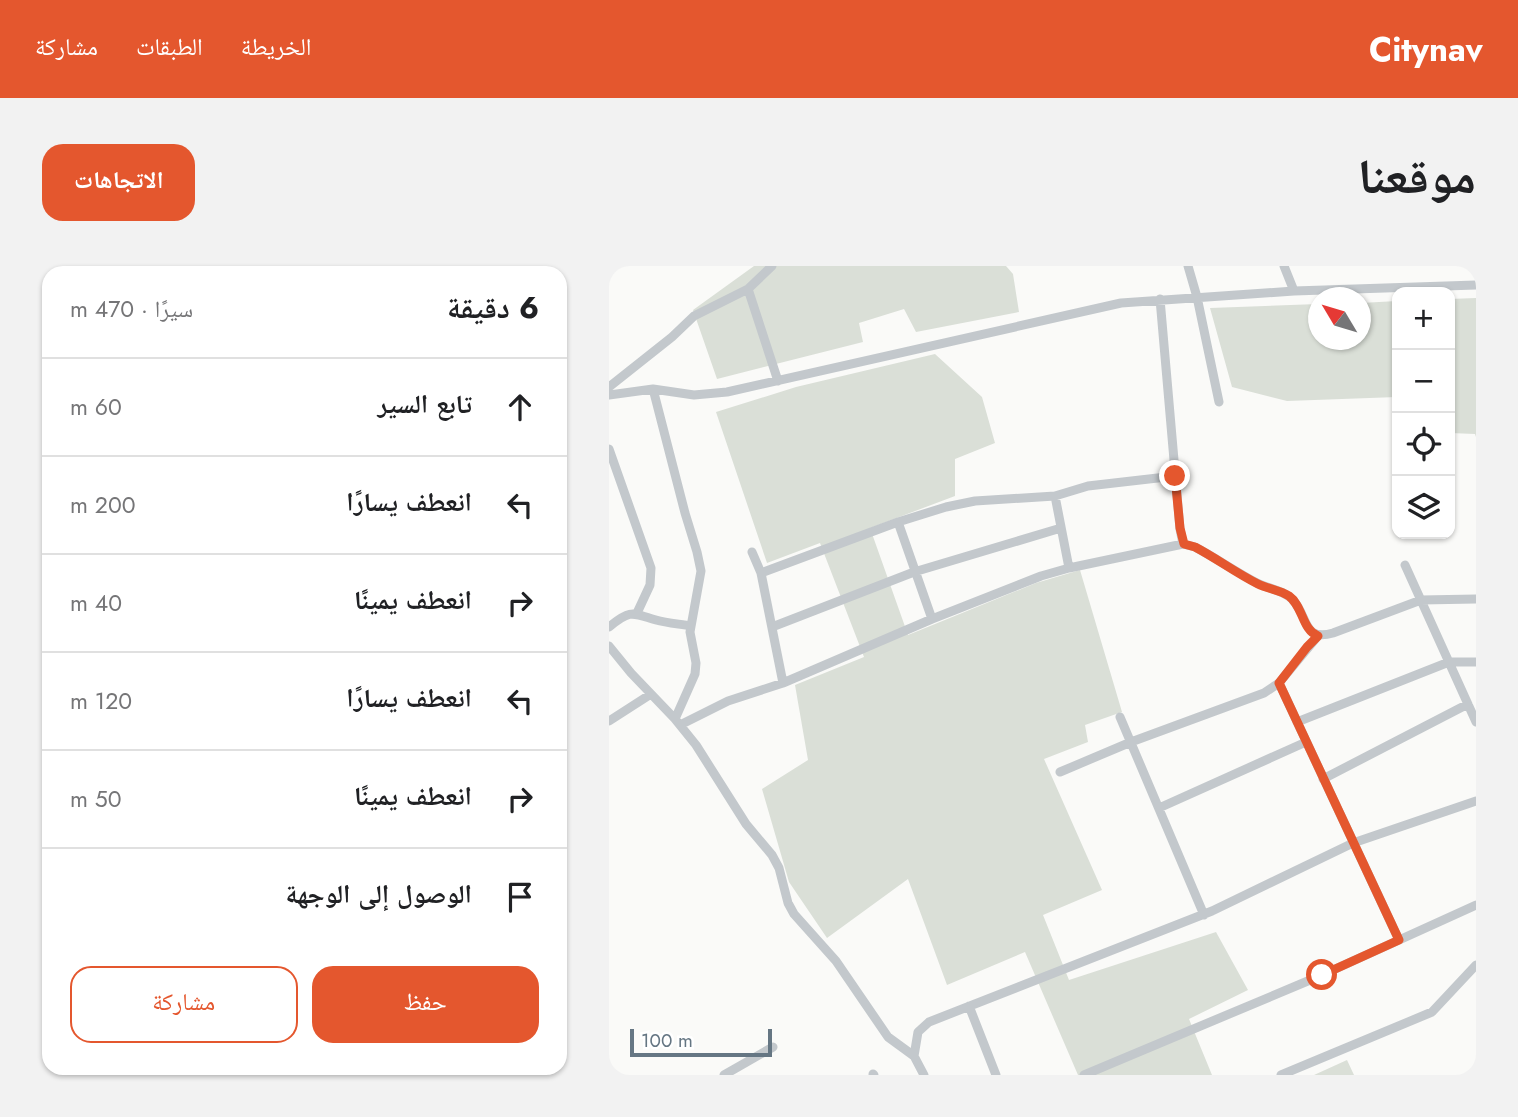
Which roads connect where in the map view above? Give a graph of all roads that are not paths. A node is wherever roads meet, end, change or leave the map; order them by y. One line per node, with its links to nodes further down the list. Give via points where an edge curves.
1 (772, 266): 5 (street)
2 (1188, 266): 7 (street)
3 (1284, 266): 6 (street)
4 (1476, 285): 6 (street)
5 (748, 289): 9 (street); 10 (street, via 694,316)
6 (1294, 291): 7 (street)
7 (1197, 297): 8 (street); 13 (street)
8 (1160, 299): 9 (street, via 1083,310); 15 (street)
9 (778, 381): 11 (street, via 712,394)
10 (609, 387)
11 (653, 389): 12 (street); 29 (street, via 700,562)
12 (609, 395)
13 (1219, 402)
14 (609, 449): 27 (street, via 651,568 650,585)
15 (1175, 476): 16 (street, via 1088,486); 19 (street)
16 (1055, 496): 17 (street, via 975,501); 18 (street)
17 (898, 522): 23 (street); 24 (street)
18 (1061, 528): 22 (street); 23 (street)
19 (1184, 544): 22 (street); 32 (street, via 1289,596)
20 (753, 552): 24 (street)
21 (1405, 565): 26 (street)
22 (1069, 568): 28 (street)
23 (914, 572): 28 (street); 31 (street)
24 (761, 573): 31 (street)
25 (1476, 599): 26 (street)
26 (1421, 600): 32 (street); 34 (street)
27 (637, 612): 29 (street); 30 (street)
28 (932, 619): 36 (street)
29 (691, 626): 43 (street, via 695,674)
30 (609, 627)
31 (772, 627): 36 (street)
32 (1318, 636): 37 (street)
33 (609, 646): 38 (street)
34 (1449, 662): 35 (street); 39 (street); 44 (street)
35 (1476, 662)
36 (783, 683): 43 (street)
37 (1279, 683): 44 (street); 45 (street, via 1264,693)
38 (651, 694): 42 (street); 43 (street)
39 (1468, 704): 41 (street); 48 (street)
40 (1121, 717): 45 (street)
41 (1475, 717)
42 (609, 721)
43 (678, 722): 58 (street, via 772,855 794,914 836,961 888,1037)
44 (1297, 722): 46 (street)
45 (1131, 742): 47 (street); 50 (street)
46 (1306, 742): 48 (street); 50 (street)
47 (1060, 772)
48 (1323, 779): 51 (street)
49 (1476, 801): 51 (street)
50 (1159, 808): 53 (street)
51 (1353, 843): 53 (street); 54 (street)
52 (1476, 905): 54 (street)
53 (1204, 915): 56 (street)
54 (1399, 940): 62 (street)
55 (1476, 965): 63 (street, via 1432,1012)
56 (969, 1006): 58 (street, via 922,1026); 61 (street)
57 (773, 1047): 59 (street)
58 (914, 1056): 60 (street)
59 (724, 1075)
60 (924, 1075)
61 (996, 1075)
62 (1084, 1075)
63 (1281, 1075)

